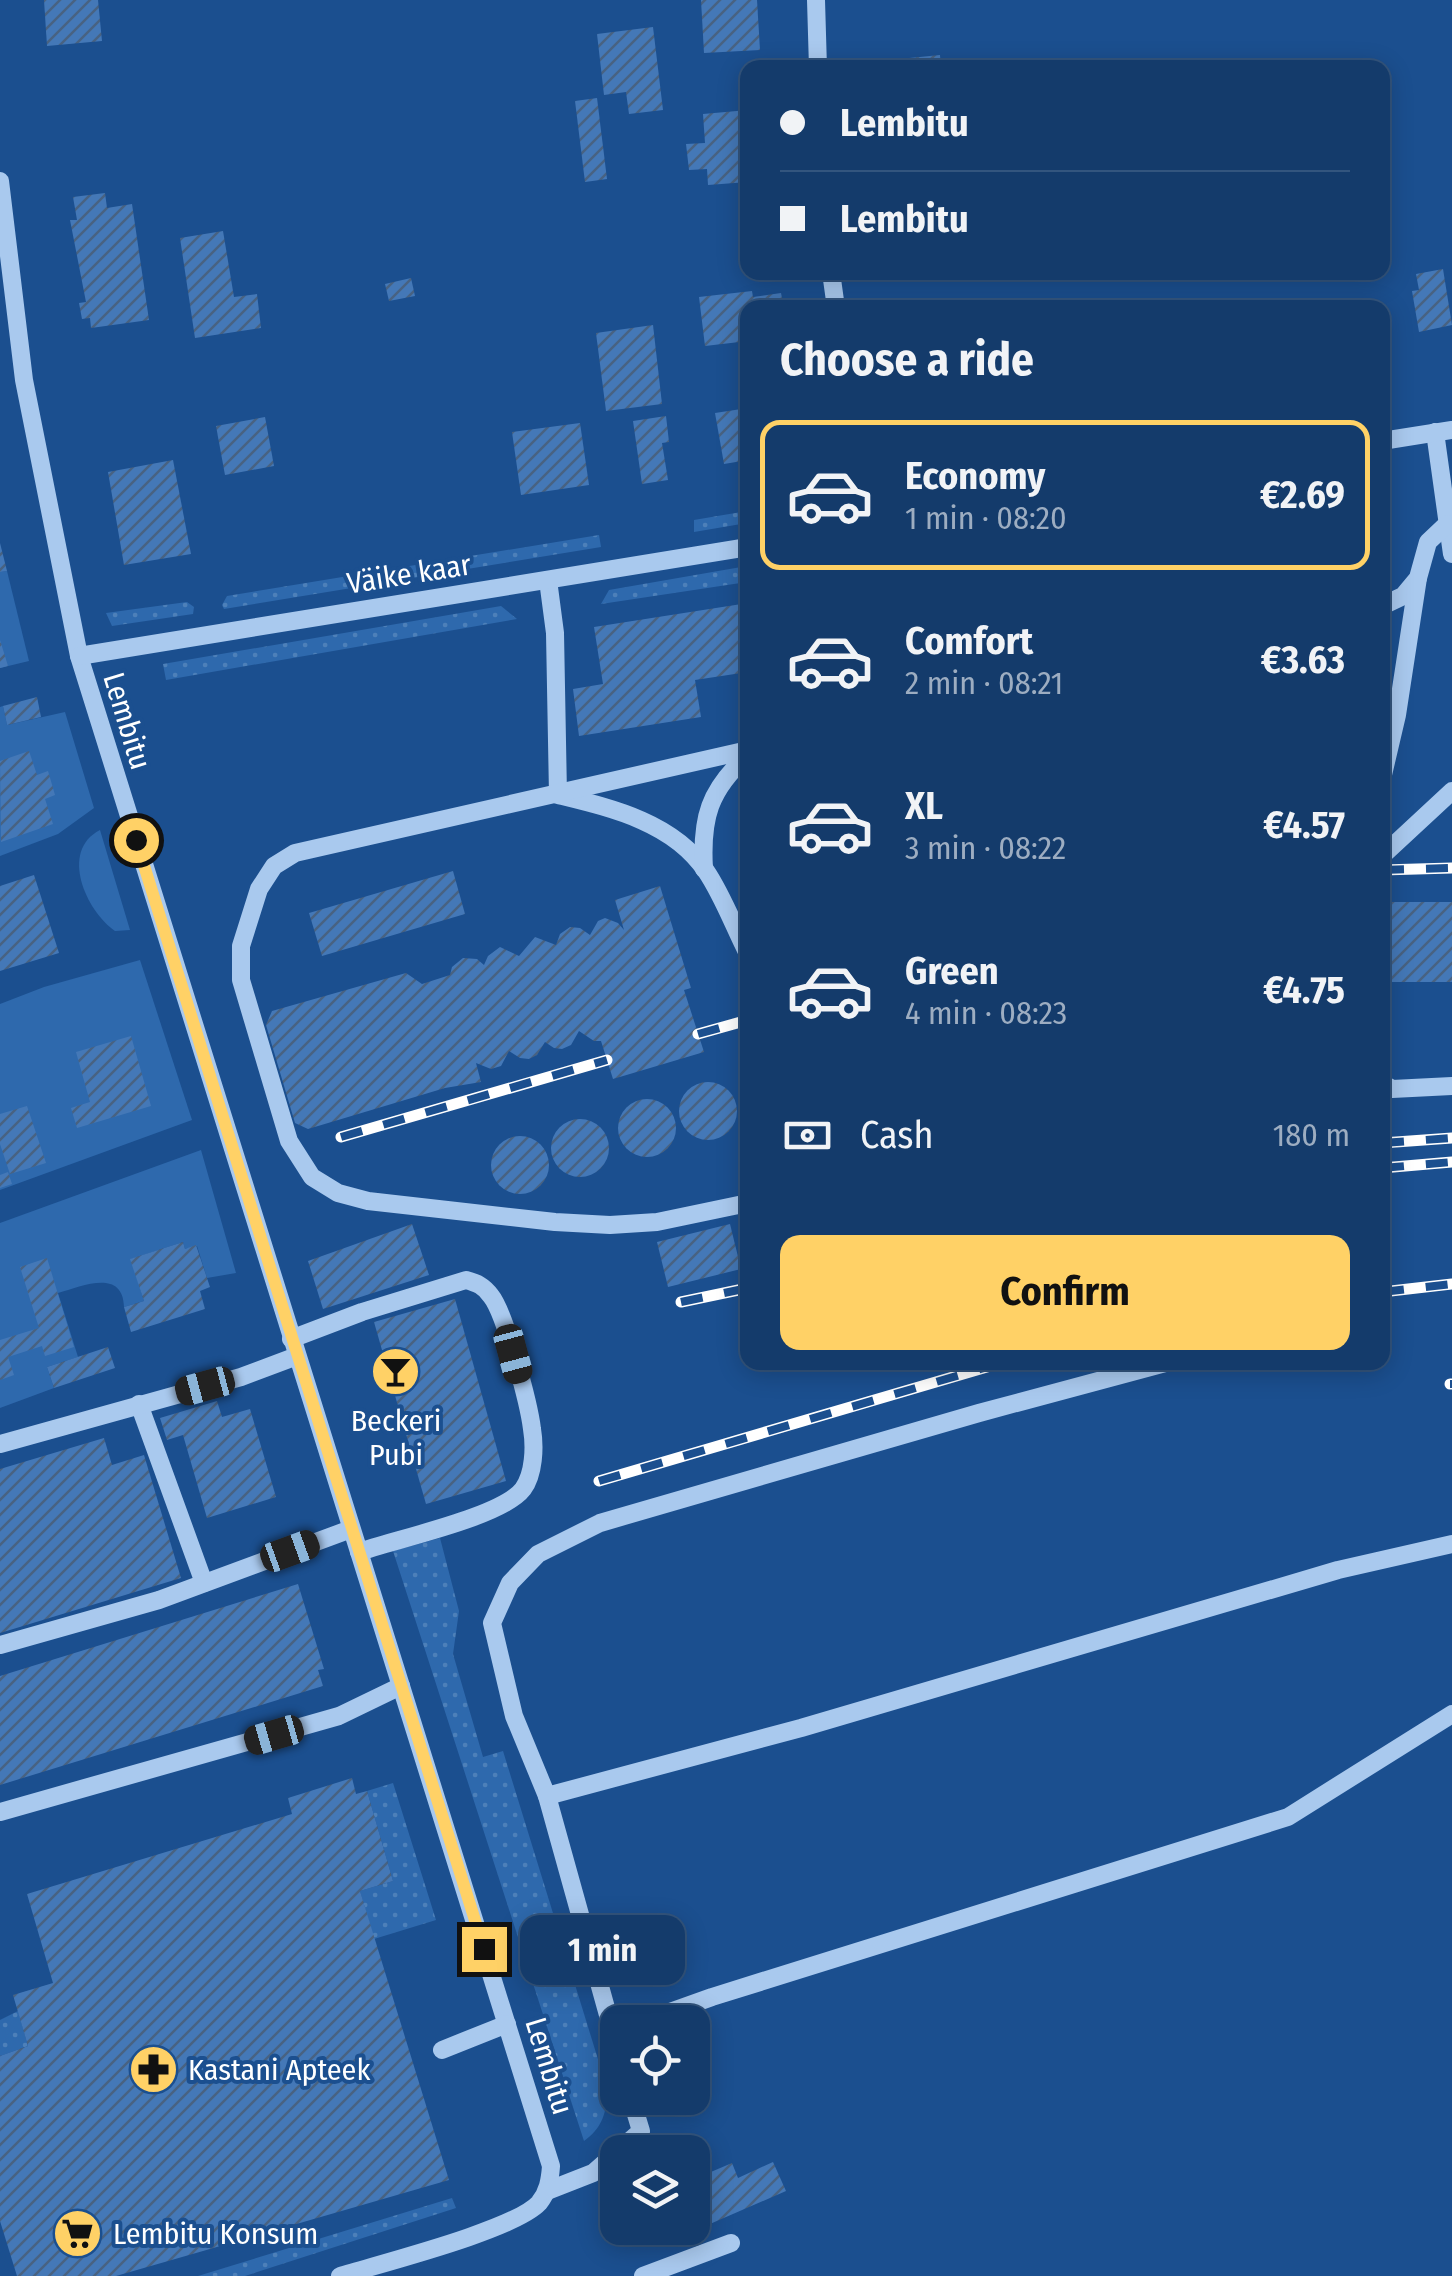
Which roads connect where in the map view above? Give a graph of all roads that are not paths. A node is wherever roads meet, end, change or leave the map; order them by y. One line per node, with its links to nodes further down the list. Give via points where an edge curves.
1 (816, 0): 2 (street)
2 (818, 60)
3 (0, 181): 4 (street, Lembitu)
4 (9, 315): 13 (street, Lembitu)
5 (1444, 431): 6 (street); 7 (street)
6 (1390, 440)
7 (1447, 524): 9 (street); 10 (street, via 1428,542)
8 (740, 548): 11 (street, Väike kaar)
9 (1452, 554)
10 (1418, 578): 12 (street); 14 (street)
11 (548, 580): 13 (street, Väike kaar); 18 (street)
12 (1390, 602)
13 (79, 656): 25 (street, Lembitu)
14 (1390, 744)
15 (740, 754): 18 (street)
16 (740, 761): 20 (street, via 708,810)
17 (1452, 791): 19 (street)
18 (558, 795): 20 (street, via 654,827); 24 (street, via 344,840 274,866 249,916 242,980 288,1141 324,1186 420,1209 610,1225)
19 (1390, 849)
20 (704, 869): 21 (street)
21 (740, 939)
22 (1452, 1086): 23 (street)
23 (1390, 1087)
24 (740, 1205)
25 (294, 1348): 27 (street, via 241,1376); 29 (street, Lembitu); 31 (street, via 362,1312 466,1280 494,1299 513,1354 533,1431 531,1474 522,1491 498,1508)
26 (1139, 1370): 36 (street, via 600,1523 538,1554 510,1583 492,1623 514,1716)
27 (139, 1404): 28 (street); 32 (street)
28 (0, 1444)
29 (351, 1529): 31 (street, Lembitu); 32 (street)
30 (1452, 1544): 36 (street, via 1338,1570)
31 (358, 1552): 34 (street, Lembitu)
32 (204, 1582): 33 (street)
33 (0, 1645)
34 (401, 1686): 37 (street, via 340,1716); 40 (street, Lembitu)
35 (1452, 1714): 39 (street, via 1288,1817)
36 (547, 1796): 38 (street)
37 (0, 1812)
38 (607, 2005)
39 (690, 2005)
40 (507, 2024): 41 (street); 43 (street, Lembitu, via 550,2166)
41 (442, 2050)
42 (636, 2115): 43 (street, via 641,2131 593,2172)
43 (547, 2191): 45 (street, via 531,2210 503,2225)
44 (731, 2243): 47 (street)
45 (360, 2273): 46 (street)
46 (340, 2276)
47 (643, 2276)

